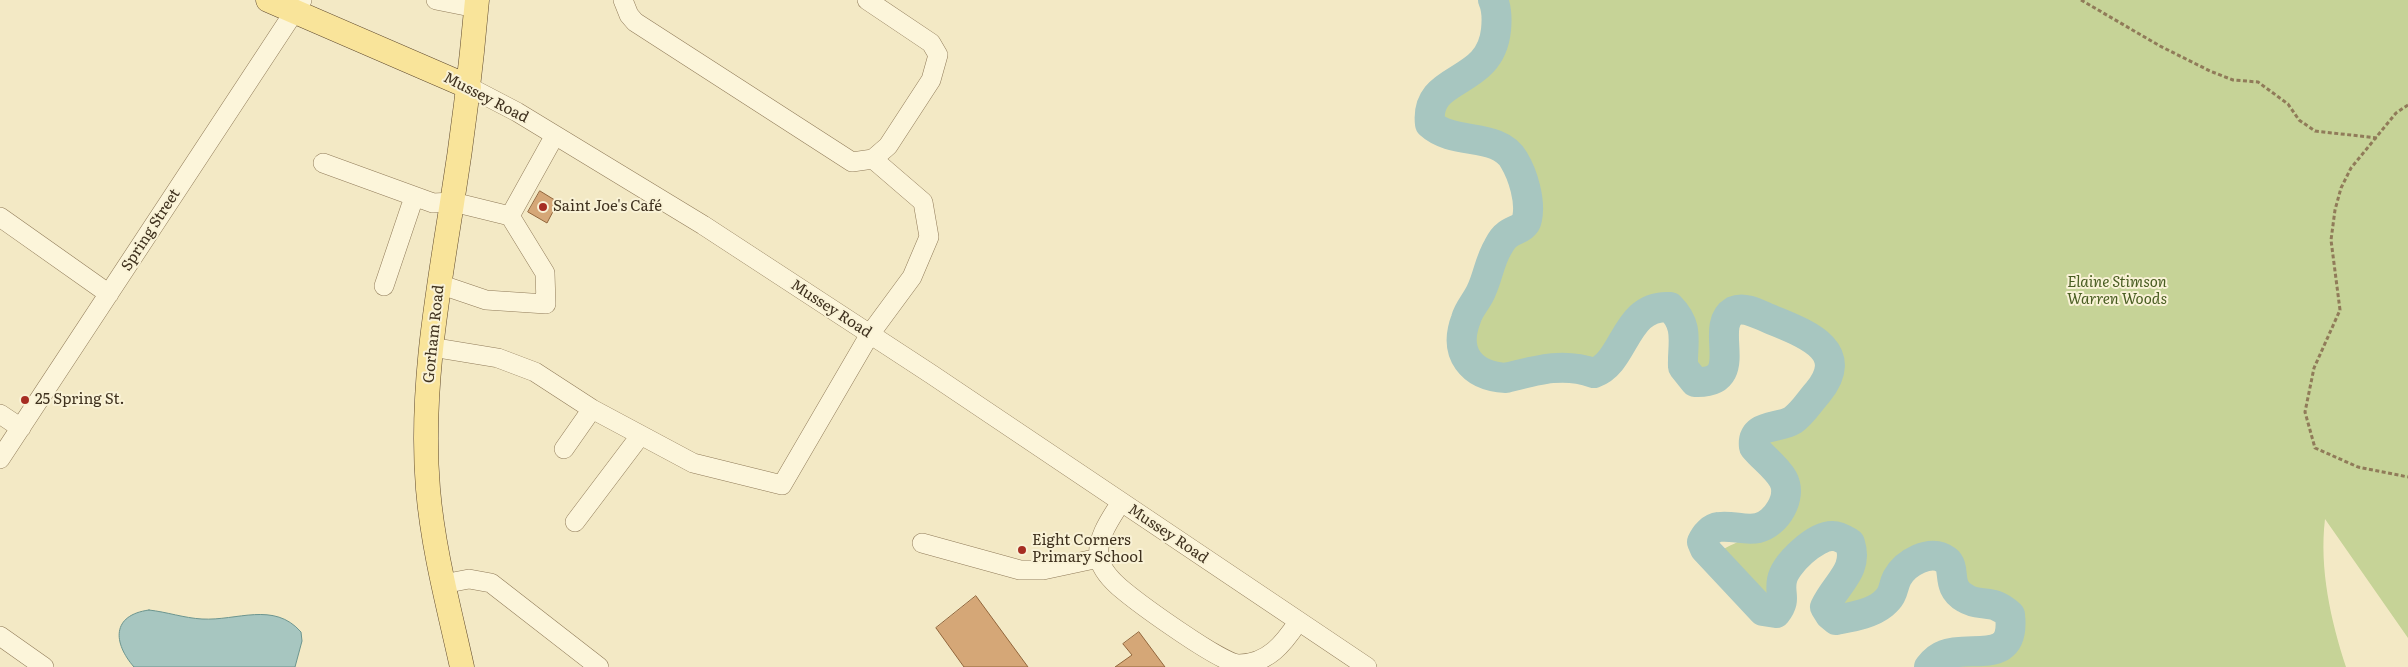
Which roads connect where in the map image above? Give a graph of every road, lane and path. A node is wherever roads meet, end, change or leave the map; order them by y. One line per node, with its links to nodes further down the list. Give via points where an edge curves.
1 (268, 0): 7 (main road, Mussey Road)
2 (436, 0): 6 (street)
3 (623, 0): 12 (street, via 635,22 852,162)
4 (867, 0): 12 (street, via 931,43 938,55 931,80 888,146)
5 (2081, 0): 11 (path, via 2210,71 2233,80 2258,82 2288,104 2299,120 2315,131)
6 (477, 4): 8 (main road, Gorham Road)
7 (298, 6): 8 (main road, Mussey Road); 20 (street, Spring Street)
8 (469, 87): 10 (street, Mussey Road); 15 (main road, Gorham Road)
9 (2408, 105): 11 (path, via 2396,114)
10 (555, 135): 16 (street); 21 (street, Mussey Road, via 703,225)
11 (2377, 138): 29 (path, via 2351,168 2340,188 2331,240 2340,310 2314,368 2305,412 2315,448 2358,467)
12 (874, 159): 21 (street, via 923,202 928,237 912,278)
13 (323, 162): 14 (street)
14 (414, 197): 15 (street, via 433,203); 19 (street)
15 (453, 202): 16 (street); 18 (main road, Gorham Road)
16 (510, 216): 18 (street, via 545,273 546,304 486,300)
17 (0, 217): 20 (street)
18 (439, 284): 22 (main road, Gorham Road)
19 (384, 286)
20 (109, 294): 25 (street, Spring Street)
21 (870, 334): 26 (street, via 782,485 693,464); 30 (street, Mussey Road)
22 (431, 347): 23 (street, via 498,358 535,372); 34 (main road, Gorham Road, via 426,426 428,489)
23 (592, 409): 26 (street); 27 (street)
24 (0, 414): 25 (street)
25 (21, 428): 28 (street, Spring Street)
26 (640, 436): 31 (street)
27 (564, 449)
28 (0, 459)
29 (2408, 477)
30 (1121, 502): 33 (street, via 1100,542); 35 (street, Mussey Road)
31 (575, 522)
32 (922, 543): 33 (street, via 1020,570 1043,570)
33 (1099, 558): 35 (street, via 1124,591 1234,664 1255,662 1268,656 1285,641)
34 (443, 584): 38 (main road, Gorham Road); 39 (street, via 469,578 491,583)
35 (1298, 622): 40 (street, Mussey Road)
36 (0, 636): 37 (street)
37 (44, 667)
38 (462, 667)
39 (599, 667)
40 (1367, 667)

